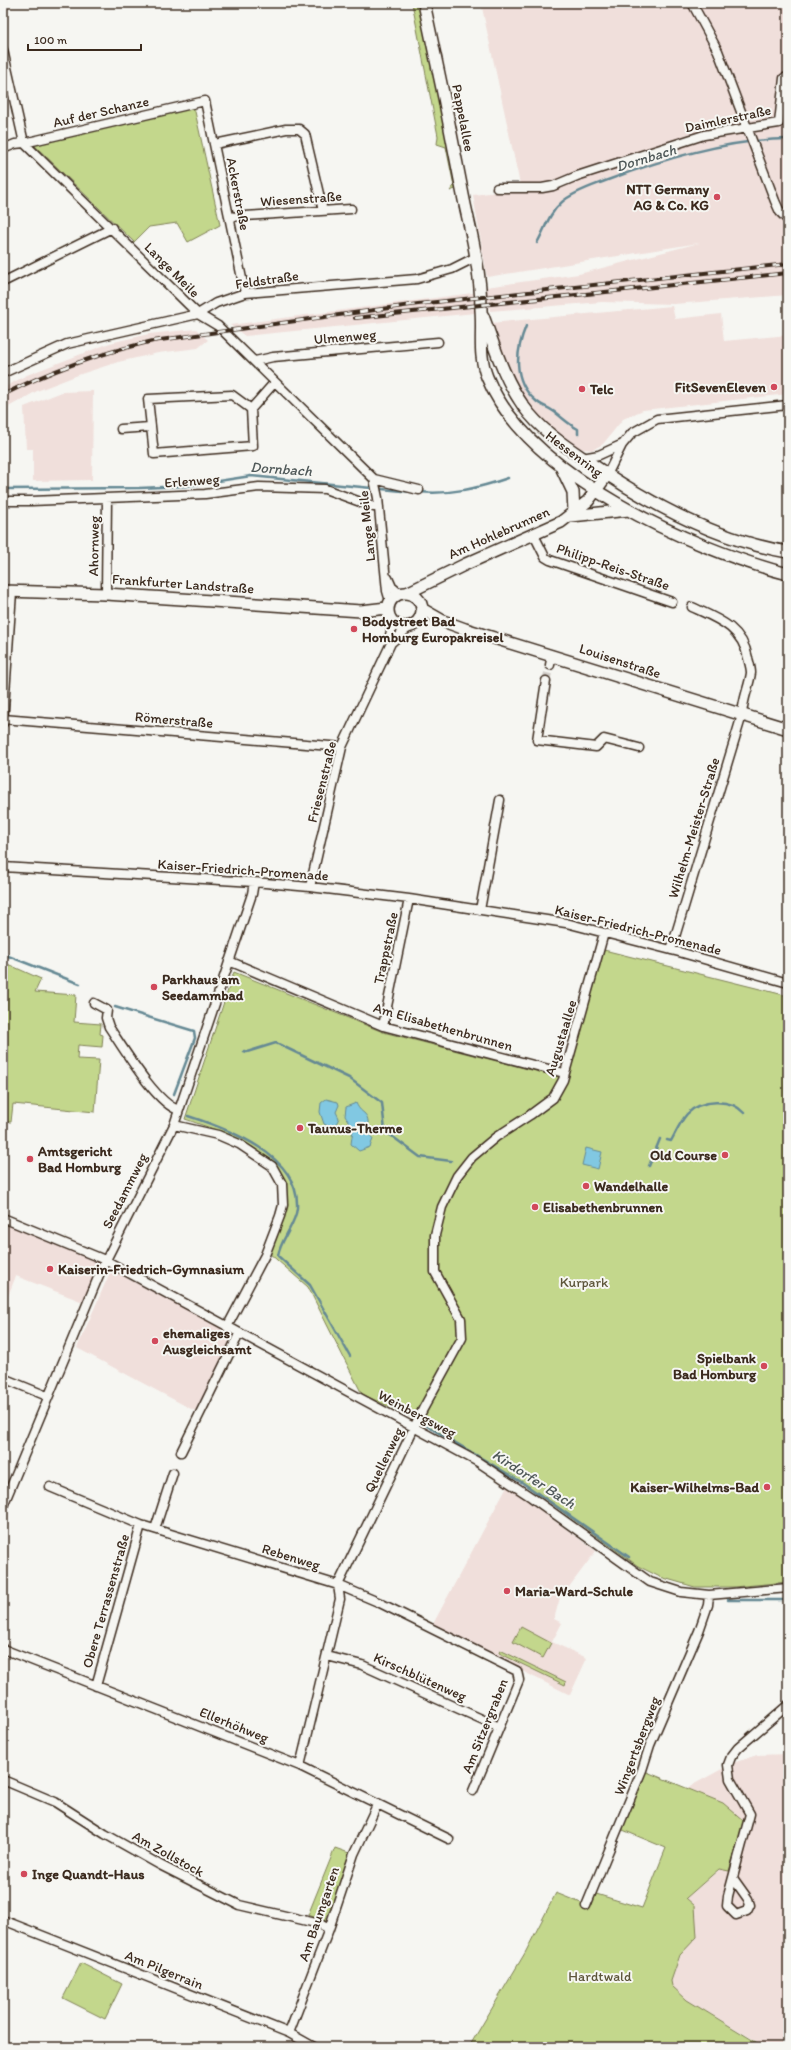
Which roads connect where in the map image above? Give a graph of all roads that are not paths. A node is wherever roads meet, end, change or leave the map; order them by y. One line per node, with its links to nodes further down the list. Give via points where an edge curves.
1 (424, 3): 16 (street, Pappelallee)
2 (692, 3): 6 (street, via 718,51)
3 (3, 50): 7 (street)
4 (788, 77): 6 (street, Daimlerstraße, via 784,78 779,123)
5 (205, 100): 7 (street, Auf der Schanze); 8 (street, Ackerstraße)
6 (748, 128): 10 (street, Daimlerstraße, via 704,135 576,176 553,186); 14 (street, via 780,212)
7 (24, 143): 9 (street, Auf der Schanze); 15 (street, Lange Meile)
8 (215, 144): 12 (street, via 286,129 299,129 305,134); 13 (street, Ackerstraße)
9 (3, 149)
10 (497, 188)
11 (351, 209): 12 (street, Wiesenstraße)
12 (323, 211): 13 (street, Wiesenstraße)
13 (229, 217): 20 (street, Ackerstraße)
14 (788, 220)
15 (112, 228): 18 (street); 22 (street, Lange Meile)
16 (472, 238): 17 (street, Pappelallee); 19 (street, Pappelallee)
17 (472, 259): 19 (street, Pappelallee); 20 (street, Feldstraße, via 452,269 426,277)
18 (3, 282)
19 (478, 282): 21 (street, Pappelallee)
20 (245, 293): 22 (street, Feldstraße, via 216,303)
21 (482, 312): 32 (street, Hessenring, via 501,366 524,407 543,428); 33 (street, Hessenring, via 481,355 488,379 501,403 526,435)
22 (198, 314): 24 (street, Lange Meile, via 218,326); 25 (street, Feldstraße, via 67,344)
23 (438, 342): 24 (street, Ulmenweg, via 273,356)
24 (254, 361): 26 (street, Lange Meile)
25 (3, 373)
26 (274, 383): 28 (street); 35 (street, Lange Meile)
27 (788, 405): 31 (street, via 658,419 632,433)
28 (251, 409): 29 (street, via 232,395 148,400); 29 (street, via 253,446 154,454)
29 (150, 427): 30 (street)
30 (121, 428)
31 (622, 445): 32 (street, Hessenring, via 599,455); 34 (street)
32 (582, 458): 34 (street, Hessenring)
33 (560, 465): 37 (street, Hessenring); 42 (street, via 573,492)
34 (607, 475): 37 (street, Am Hohlebrunnen); 44 (street, Hessenring, via 672,512)
35 (375, 480): 36 (street, Lange Meile); 40 (street, Lange Meile)
36 (418, 490)
37 (596, 490): 41 (street, Hessenring); 42 (street, Am Hohlebrunnen, via 588,501)
38 (107, 498): 39 (street, Erlenweg); 40 (street, Erlenweg, via 205,494 260,487 325,489 374,507); 52 (street, Ahornweg)
39 (3, 501)
40 (379, 502): 47 (street, Lange Meile)
41 (630, 510): 42 (street); 46 (street, Hessenring, via 679,536)
42 (570, 515): 43 (street, Am Hohlebrunnen)
43 (534, 535): 49 (street, Am Hohlebrunnen); 54 (street, Philipp-Reis-Straße, via 545,557 550,560)
44 (737, 539): 45 (street, Hessenring); 46 (street, via 733,544)
45 (788, 552)
46 (732, 557): 48 (street, Hessenring)
47 (385, 572): 51 (street, Lange Meile, via 392,587); 55 (street, Lange Meile)
48 (788, 574)
49 (433, 580): 51 (street, Am Hohlebrunnen); 53 (street, Am Hohlebrunnen)
50 (8, 592): 52 (street, Frankfurter Landstraße); 65 (street)
51 (403, 593): 53 (street); 55 (street)
52 (106, 594): 58 (street, Frankfurter Landstraße)
53 (417, 598): 57 (street)
54 (672, 602)
55 (389, 604): 58 (street, Frankfurter Landstraße); 60 (street)
56 (692, 608): 64 (street, via 719,619 745,644 751,672 743,700)
57 (422, 609): 59 (street, Louisenstraße); 61 (street, via 422,615)
58 (362, 611): 60 (street, Frankfurter Landstraße)
59 (443, 621): 61 (street, Louisenstraße); 64 (street, Louisenstraße, via 551,660)
60 (391, 622): 61 (street, via 397,626); 62 (street, Friesenstraße)
61 (411, 626): 62 (street, Friesenstraße)
62 (391, 643): 68 (street, Friesenstraße)
63 (546, 681): 69 (street, via 537,740 596,748 604,739)
64 (742, 715): 67 (street, Louisenstraße); 77 (street, Wilhelm-Meister-Straße)
65 (3, 719): 66 (street); 68 (street, Römerstraße)
66 (3, 723)
67 (788, 729)
68 (342, 747): 73 (street, Friesenstraße)
69 (638, 748)
70 (500, 800): 75 (street)
71 (3, 867): 72 (street, Kaiser-Friedrich-Promenade)
72 (254, 882): 73 (street, Kaiser-Friedrich-Promenade); 78 (street, Seedammweg)
73 (310, 887): 74 (street, Kaiser-Friedrich-Promenade)
74 (409, 899): 75 (street, Kaiser-Friedrich-Promenade); 81 (street, Trappstraße)
75 (480, 910): 76 (street, Kaiser-Friedrich-Promenade, via 566,923)
76 (604, 934): 77 (street, Kaiser-Friedrich-Promenade); 82 (street, Augustaallee)
77 (671, 950): 79 (street, Kaiser-Friedrich-Promenade)
78 (229, 961): 81 (street, Am Elisabethenbrunnen); 83 (street, Seedammweg)
79 (788, 983)
80 (94, 1003): 83 (street, via 107,1010 109,1027 148,1082 172,1109)
81 (383, 1026): 82 (street, Am Elisabethenbrunnen)
82 (564, 1073): 85 (street, Augustaallee, via 553,1098 496,1137)
83 (179, 1110): 84 (street, Seedammweg)
84 (174, 1125): 87 (street, Seedammweg); 88 (street, via 218,1135 239,1144 272,1166 282,1184 283,1205 275,1229)
85 (472, 1157): 92 (street, Quellenweg, via 457,1176 442,1207 435,1235 434,1272 461,1320 462,1338)
86 (3, 1218): 87 (street, Weinbergsweg)
87 (105, 1260): 88 (street, Weinbergsweg); 91 (street, Seedammweg)
88 (227, 1326): 89 (street, Weinbergsweg)
89 (239, 1334): 92 (street, Weinbergsweg); 93 (street)
90 (3, 1378): 91 (street)
91 (47, 1396): 96 (street, Seedammweg)
92 (414, 1428): 99 (street, Quellenweg); 101 (street, Weinbergsweg, via 478,1462 520,1489 650,1582 681,1592)
93 (181, 1452)
94 (173, 1474): 98 (street)
95 (50, 1487): 97 (street, Rebenweg)
96 (3, 1506)
97 (141, 1525): 98 (street, Rebenweg); 105 (street, Obere Terrassenstraße)
98 (156, 1528): 99 (street, Rebenweg)
99 (338, 1585): 103 (street, Quellenweg, via 340,1599); 104 (street, Rebenweg)
100 (788, 1588): 101 (street, Weinbergsweg)
101 (709, 1596): 114 (street, Wingertsbergweg, via 699,1631)
102 (3, 1649): 105 (street, Ellerhöhweg)
103 (327, 1656): 107 (street, Kirschblütenweg, via 362,1665); 108 (street, Quellenweg)
104 (517, 1671): 107 (street, Am Sitzergraben, via 519,1680)
105 (96, 1686): 108 (street, Ellerhöhweg)
106 (788, 1705): 113 (street, via 738,1748 728,1764 730,1779 750,1814)
107 (499, 1727): 110 (street, Am Sitzergraben)
108 (300, 1766): 111 (street, Ellerhöhweg)
109 (3, 1780): 116 (street, Am Zollstock, via 55,1802 105,1834 239,1905 320,1924)
110 (473, 1791)
111 (377, 1804): 112 (street, Ellerhöhweg); 116 (street, Am Baumgarten, via 354,1854)
112 (449, 1840)
113 (733, 1878)
114 (586, 1906)
115 (3, 1920): 117 (street, Am Pilgerrain)
116 (329, 1929): 117 (street, Am Baumgarten)
117 (289, 2033): 118 (street, Am Pilgerrain)
118 (314, 2047)

